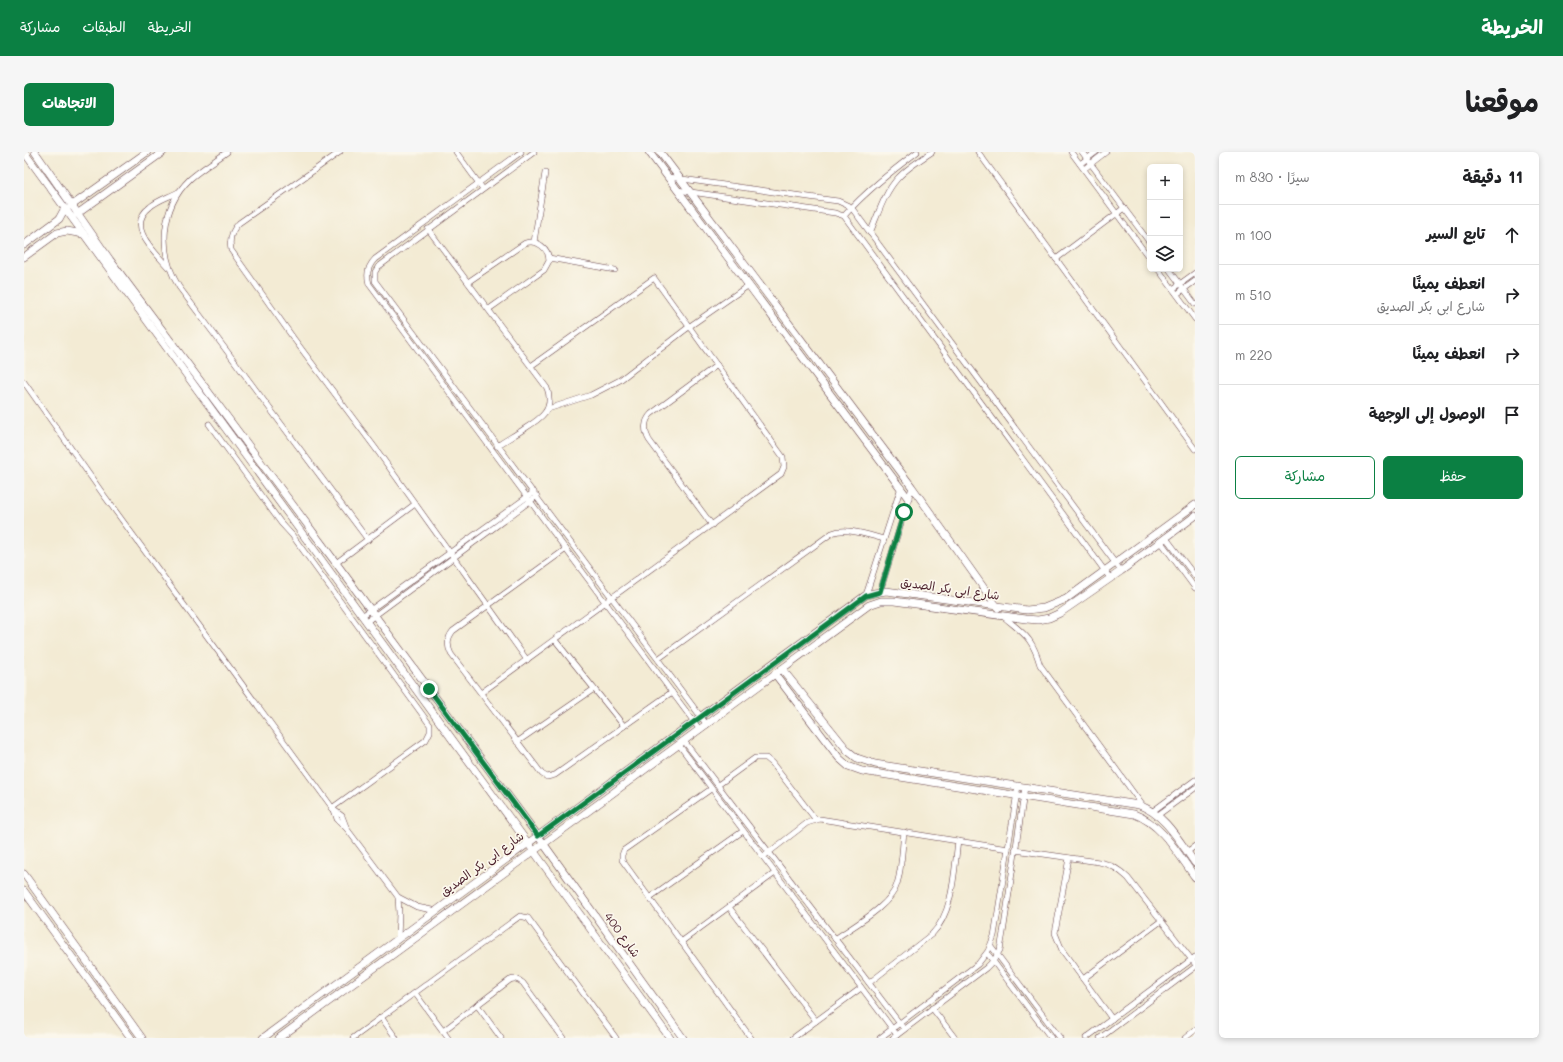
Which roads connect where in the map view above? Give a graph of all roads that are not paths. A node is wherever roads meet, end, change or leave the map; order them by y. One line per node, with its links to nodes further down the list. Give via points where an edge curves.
1 (24, 152): 22 (main road)
2 (35, 152): 20 (main road)
3 (147, 152): 33 (main road)
4 (163, 152): 36 (main road)
5 (227, 152): 31 (street, via 190,179)
6 (340, 152): 82 (street, via 239,223 232,233 230,246 233,254)
7 (456, 152): 28 (street)
8 (521, 152): 28 (street)
9 (534, 152): 29 (street)
10 (649, 152): 26 (main road)
11 (660, 152): 27 (main road)
12 (917, 152): 34 (street)
13 (932, 152): 42 (street, via 905,171 892,184)
14 (978, 152): 50 (street)
15 (1071, 152): 23 (street)
16 (1082, 152): 19 (street)
17 (1096, 152): 19 (street)
18 (1106, 152): 21 (street)
19 (1087, 158): 21 (street); 23 (street)
20 (40, 159): 22 (main road); 33 (main road)
21 (1091, 163): 24 (street); 35 (street)
22 (34, 164): 33 (main road)
23 (1080, 164): 24 (street)
24 (1084, 169): 37 (street)
25 (545, 173): 45 (street)
26 (668, 178): 27 (street); 30 (main road)
27 (681, 180): 32 (main road); 34 (street, via 838,201)
28 (479, 183): 29 (street); 74 (street, via 375,259 367,276 373,291)
29 (483, 189): 40 (street)
30 (677, 190): 32 (street); 60 (main road)
31 (179, 192): 52 (street, via 170,211 165,232 165,248); 52 (street, via 148,208 141,223 144,239)
32 (690, 192): 38 (street); 76 (main road)
33 (68, 207): 36 (main road); 39 (main road); 43 (main road)
34 (851, 207): 38 (street); 42 (street)
35 (1124, 208): 37 (street); 44 (street)
36 (77, 214): 51 (main road)
37 (1117, 214): 47 (street); 50 (street)
38 (844, 216): 93 (street)
39 (52, 225): 41 (main road); 46 (main road)
40 (428, 229): 58 (street); 73 (street, via 378,266 375,281)
41 (57, 233): 43 (main road, via 67,231); 48 (main road)
42 (870, 233): 92 (street)
43 (83, 234): 51 (main road)
44 (1147, 239)
45 (534, 242): 49 (street, via 543,246); 58 (street, via 522,244)
46 (24, 245)
47 (1147, 255)
48 (24, 257)
49 (549, 258): 53 (street); 65 (street, via 549,264 544,270)
50 (1056, 259): 75 (street)
51 (107, 262): 91 (main road, شارع 400); 106 (main road, شارع 400)
52 (170, 269): 87 (street, via 179,287)
53 (615, 270)
54 (1160, 272): 61 (street)
55 (1171, 272): 59 (street)
56 (1195, 273): 59 (street)
57 (1195, 281): 62 (street)
58 (468, 282): 65 (street)
59 (1180, 284): 61 (street); 62 (street)
60 (749, 285): 67 (street); 77 (main road)
61 (1173, 289): 63 (street)
62 (1184, 289): 63 (street); 64 (street)
63 (1176, 294): 66 (street)
64 (1195, 304)
65 (488, 309): 69 (street)
66 (1195, 320)
67 (690, 326): 68 (street); 69 (street, via 654,278); 71 (street, via 620,380 591,395)
68 (717, 365): 85 (street, via 652,414 645,425 649,440); 85 (street, via 785,462 781,474)
69 (531, 366): 71 (street, via 548,388)
70 (24, 382): 129 (street)
71 (548, 409): 73 (street, via 540,419)
72 (209, 424): 129 (street, via 430,725 426,740)
73 (499, 445): 74 (street); 79 (street)
74 (492, 449): 81 (street)
75 (1195, 449)
76 (904, 476): 77 (main road); 78 (main road)
77 (901, 487): 80 (main road); 86 (street)
78 (912, 487): 80 (street); 103 (main road)
79 (536, 494): 81 (street); 100 (street)
80 (908, 498): 98 (street)
81 (529, 499): 89 (street); 90 (street)
82 (415, 504): 87 (street); 90 (street)
83 (1195, 505): 92 (main road, شارع ابى بكر الصديق)
84 (1195, 516): 88 (main road, شارع ابى بكر الصديق)
85 (712, 525): 100 (street)
86 (884, 539): 99 (street); 108 (street, via 847,531 832,533)
87 (368, 540): 91 (street)
88 (1163, 540): 94 (main road, شارع ابى بكر الصديق); 95 (street); 97 (street)
89 (566, 549): 101 (street); 102 (street)
90 (452, 555): 102 (street); 104 (street)
91 (336, 563): 104 (main road, شارع 400)
92 (1115, 563): 93 (main road, شارع ابى بكر الصديق); 94 (street)
93 (1105, 571): 96 (street); 103 (main road, شارع ابى بكر الصديق, via 1066,599 1050,606 1026,610)
94 (1121, 571): 96 (main road, شارع ابى بكر الصديق)
95 (1195, 576)
96 (1110, 578): 105 (main road, شارع ابى بكر الصديق, via 1049,618 1038,620)
97 (1195, 588)
98 (880, 592): 99 (main road, شارع ابى بكر الصديق); 103 (main road, شارع ابى بكر الصديق)
99 (866, 596): 115 (main road, شارع ابى بكر الصديق)
100 (613, 598): 101 (street); 108 (street)
101 (606, 603): 107 (street); 113 (street)
102 (488, 606): 109 (street); 114 (street, via 453,631 448,643 451,654)
103 (997, 606): 105 (main road)
104 (373, 613): 106 (street); 134 (main road, شارع 400)
105 (1004, 617): 110 (main road, شارع ابى بكر الصديق, via 894,600 881,601 869,605); 128 (street, via 1029,638 1040,665)
106 (364, 619): 136 (main road, شارع 400)
107 (555, 640): 109 (street); 112 (street)
108 (658, 659): 115 (street)
109 (527, 660): 114 (street)
110 (782, 669): 111 (main road, شارع ابى بكر الصديق); 124 (main road, via 843,746 857,758 875,764)
111 (775, 674): 117 (main road, شارع ابى بكر الصديق); 127 (main road, via 839,758 852,768 862,772)
112 (594, 689): 118 (street); 120 (street)
113 (672, 692): 116 (street); 118 (street)
114 (481, 693): 120 (street)
115 (701, 716): 116 (main road, شارع ابى بكر الصديق); 117 (street)
116 (694, 722): 119 (street); 134 (main road, شارع ابى بكر الصديق)
117 (707, 725): 119 (main road, شارع ابى بكر الصديق)
118 (624, 726): 120 (street, via 555,776 550,777 542,774)
119 (700, 730): 121 (main road, شارع ابى بكر الصديق)
120 (517, 742)
121 (682, 743): 123 (street); 126 (street); 137 (main road, شارع ابى بكر الصديق)
122 (1195, 780): 130 (street)
123 (718, 785): 131 (street, via 755,758 766,758); 142 (street)
124 (1021, 786): 127 (street); 128 (main road)
125 (1195, 788): 130 (street)
126 (711, 789): 132 (street); 152 (street, via 623,851 623,863)
127 (1020, 796): 139 (street); 140 (street); 149 (main road, via 1134,814 1143,818 1162,834)
128 (1144, 807): 130 (main road)
129 (333, 809): 151 (street, via 337,819)
130 (1155, 813): 143 (main road)
131 (816, 820): 133 (street, via 826,819); 142 (street, via 807,823)
132 (743, 831): 144 (street); 152 (street)
133 (904, 832): 135 (street); 157 (street, via 898,878 893,894 883,905)
134 (538, 836): 136 (main road, شارع ابى بكر الصديق); 137 (main road, شارع 400)
135 (958, 841): 139 (street); 165 (street, via 949,903 940,925)
136 (528, 844): 141 (main road, شارع 400); 154 (main road, شارع ابى بكر الصديق)
137 (544, 844): 141 (main road, شارع ابى بكر الصديق); 191 (main road, شارع 400)
138 (1195, 846): 143 (street)
139 (1008, 849): 159 (street)
140 (1015, 850): 145 (street); 161 (street, via 1002,939)
141 (534, 852): 183 (main road, شارع ابى بكر الصديق); 190 (main road, شارع 400)
142 (769, 852): 144 (street); 157 (street)
143 (1187, 852): 146 (main road)
144 (763, 857): 147 (street)
145 (1069, 858): 155 (street, via 1104,863 1120,870); 164 (street, via 1055,933 1062,950)
146 (1195, 863)
147 (775, 873): 153 (street); 166 (street)
148 (24, 874): 181 (main road)
149 (1195, 877)
150 (24, 891): 180 (main road)
151 (398, 897): 154 (street, via 417,907); 156 (street)
152 (649, 898): 158 (street)
153 (729, 907): 158 (street); 172 (street)
154 (436, 911): 156 (main road, شارع ابى بكر الصديق)
155 (1161, 921): 163 (street); 164 (street)
156 (398, 939): 175 (main road, شارع ابى بكر الصديق)
157 (835, 939): 165 (street)
158 (681, 942): 192 (street)
159 (991, 946): 160 (street); 161 (street)
160 (987, 953): 162 (street); 173 (street, via 978,964)
161 (997, 954): 162 (street); 197 (street)
162 (993, 961): 169 (street); 196 (street)
163 (1194, 962): 171 (street); 199 (street)
164 (1083, 979): 171 (street)
165 (869, 983): 173 (street)
166 (862, 988): 172 (street); 174 (street)
167 (415, 992): 170 (street); 178 (street); 189 (street, via 516,918 524,916)
168 (477, 1005): 178 (street); 187 (street); 188 (street, via 510,980 519,980)
169 (932, 1008): 176 (street); 195 (street)
170 (381, 1017): 184 (street); 185 (street)
171 (1112, 1019): 198 (street)
172 (816, 1021): 193 (street)
173 (899, 1023): 174 (street); 176 (street)
174 (892, 1029): 179 (street); 194 (street)
175 (274, 1030): 182 (main road, شارع ابى بكر الصديق); 183 (main road)
176 (904, 1030): 179 (street)
177 (1195, 1030): 200 (street)
178 (443, 1031): 186 (street)
179 (895, 1036)
180 (130, 1038)
181 (142, 1038)
182 (263, 1038)
183 (280, 1038)
184 (353, 1038)
185 (396, 1038)
186 (448, 1038)
187 (501, 1038)
188 (563, 1038)
189 (616, 1038)
190 (670, 1038)
191 (683, 1038)
192 (751, 1038)
193 (793, 1038)
194 (880, 1038)
195 (955, 1038)
196 (1051, 1038)
197 (1060, 1038)
198 (1086, 1038)
199 (1100, 1038)
200 (1185, 1038)

